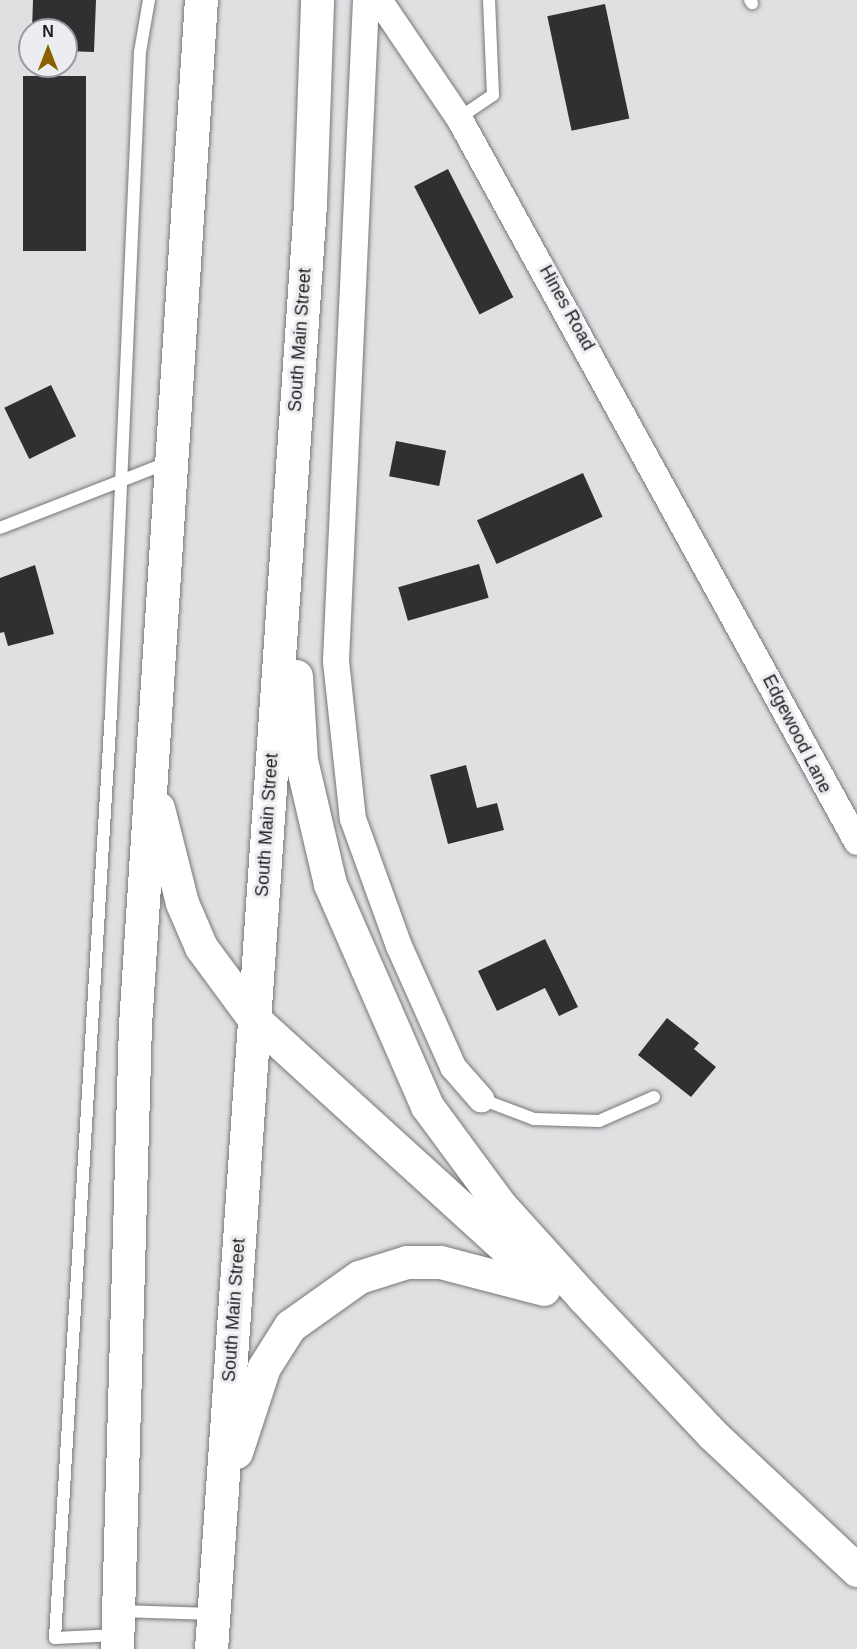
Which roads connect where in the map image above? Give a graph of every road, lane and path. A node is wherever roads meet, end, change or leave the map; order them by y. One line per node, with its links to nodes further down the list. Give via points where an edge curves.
1 (149, 0): 9 (lane, via 140,52)
2 (201, 0): 8 (main road)
3 (317, 0): 11 (main road, South Main Street, via 310,203)
4 (366, 0): 17 (street, via 336,662 353,819 399,946 449,1057)
5 (379, 0): 7 (street, Hines Road)
6 (489, 0): 7 (lane, via 493,95)
7 (459, 118): 12 (street, Hines Road)
8 (172, 461): 9 (lane); 13 (main road)
9 (120, 482): 10 (lane); 23 (lane, via 111,713 55,1638)
10 (0, 528)
11 (283, 600): 15 (main road, South Main Street); 19 (main road, via 296,681 301,760 330,884 427,1106 533,1243)
12 (741, 624): 14 (street, Edgewood Lane)
13 (151, 777): 15 (main road, via 182,903 201,947); 23 (main road, via 126,1228)
14 (857, 842)
15 (254, 1018): 18 (main road); 20 (main road, South Main Street)
16 (654, 1097): 17 (lane, via 599,1121 534,1119)
17 (481, 1099)
18 (554, 1292): 19 (main road, via 645,1381); 20 (main road, via 470,1265 407,1263 359,1277 322,1299 290,1326 264,1367)
19 (712, 1434): 21 (main road)
20 (221, 1496): 22 (main road, South Main Street)
21 (857, 1570)
22 (213, 1614): 23 (lane); 24 (main road, South Main Street)
23 (118, 1632)
24 (211, 1649)

